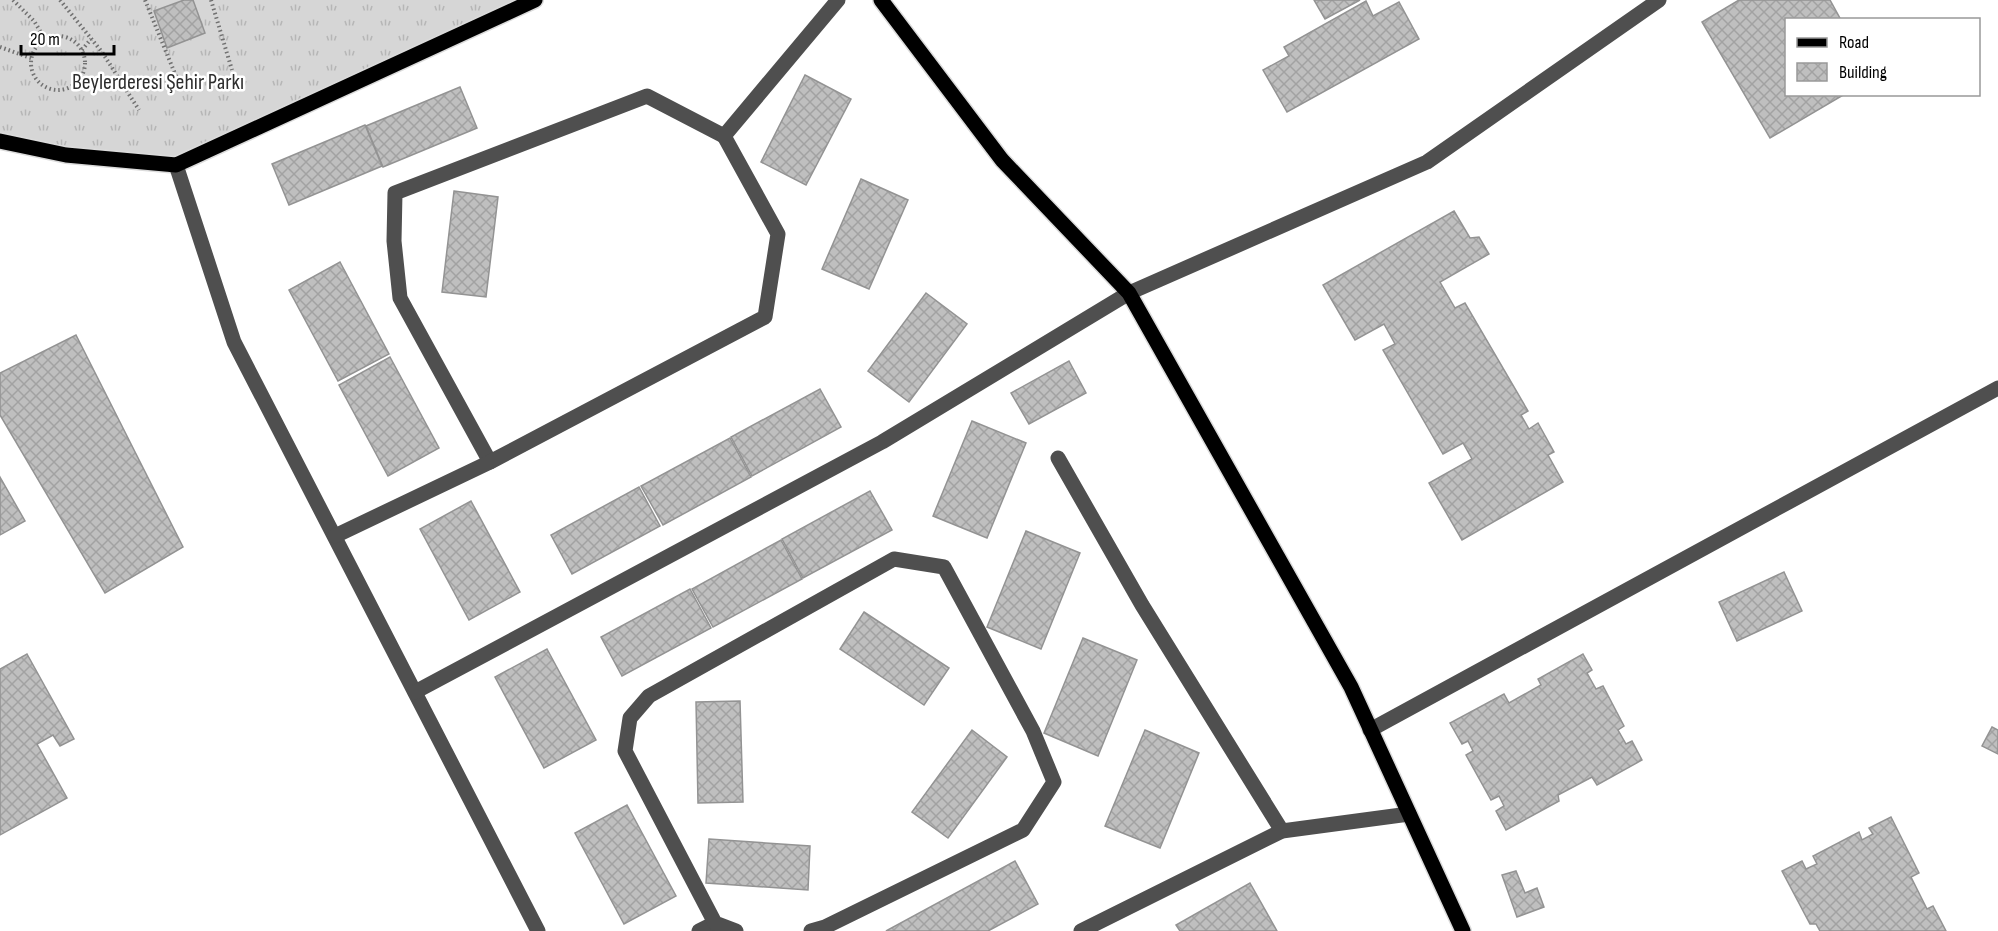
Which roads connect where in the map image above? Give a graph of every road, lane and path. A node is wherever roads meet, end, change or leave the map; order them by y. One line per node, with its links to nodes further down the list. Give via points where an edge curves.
1 (13, 0): 9 (path)
2 (60, 0): 10 (path)
3 (145, 0): 15 (path)
4 (211, 0): 14 (path)
5 (535, 0): 19 (main road)
6 (838, 0): 17 (street)
7 (881, 0): 20 (main road, via 1002,160)
8 (1659, 0): 20 (street, via 1427,162)
9 (45, 39): 12 (path, via 70,39); 13 (path)
10 (91, 39): 12 (path); 16 (path)
11 (0, 47): 13 (path)
12 (82, 50): 13 (path, via 85,68 81,77 75,84 58,90 35,77)
13 (31, 58)
14 (232, 70)
15 (183, 91)
16 (139, 110)
17 (724, 136): 23 (street, via 778,234 765,317); 23 (street, via 647,96 395,193 394,241 400,298)
18 (0, 141): 19 (main road, via 66,156)
19 (176, 165): 24 (street, via 234,342)
20 (1129, 293): 25 (street, via 882,442); 26 (main road, via 1351,687)
21 (1998, 388): 26 (street)
22 (1058, 458): 28 (street, via 1142,605)
23 (490, 462): 24 (street)
24 (335, 536): 25 (street)
25 (415, 692): 30 (street)
26 (1370, 730): 27 (main road)
27 (1409, 814): 28 (street); 35 (main road)
28 (1282, 831): 34 (street)
29 (715, 923): 31 (street); 32 (street); 33 (street, via 625,751 630,718 649,696 894,559 944,567 1033,731 1054,782 1023,830)
30 (538, 931)
31 (699, 931)
32 (736, 931)
33 (811, 931)
34 (1081, 931)
35 (1463, 931)

